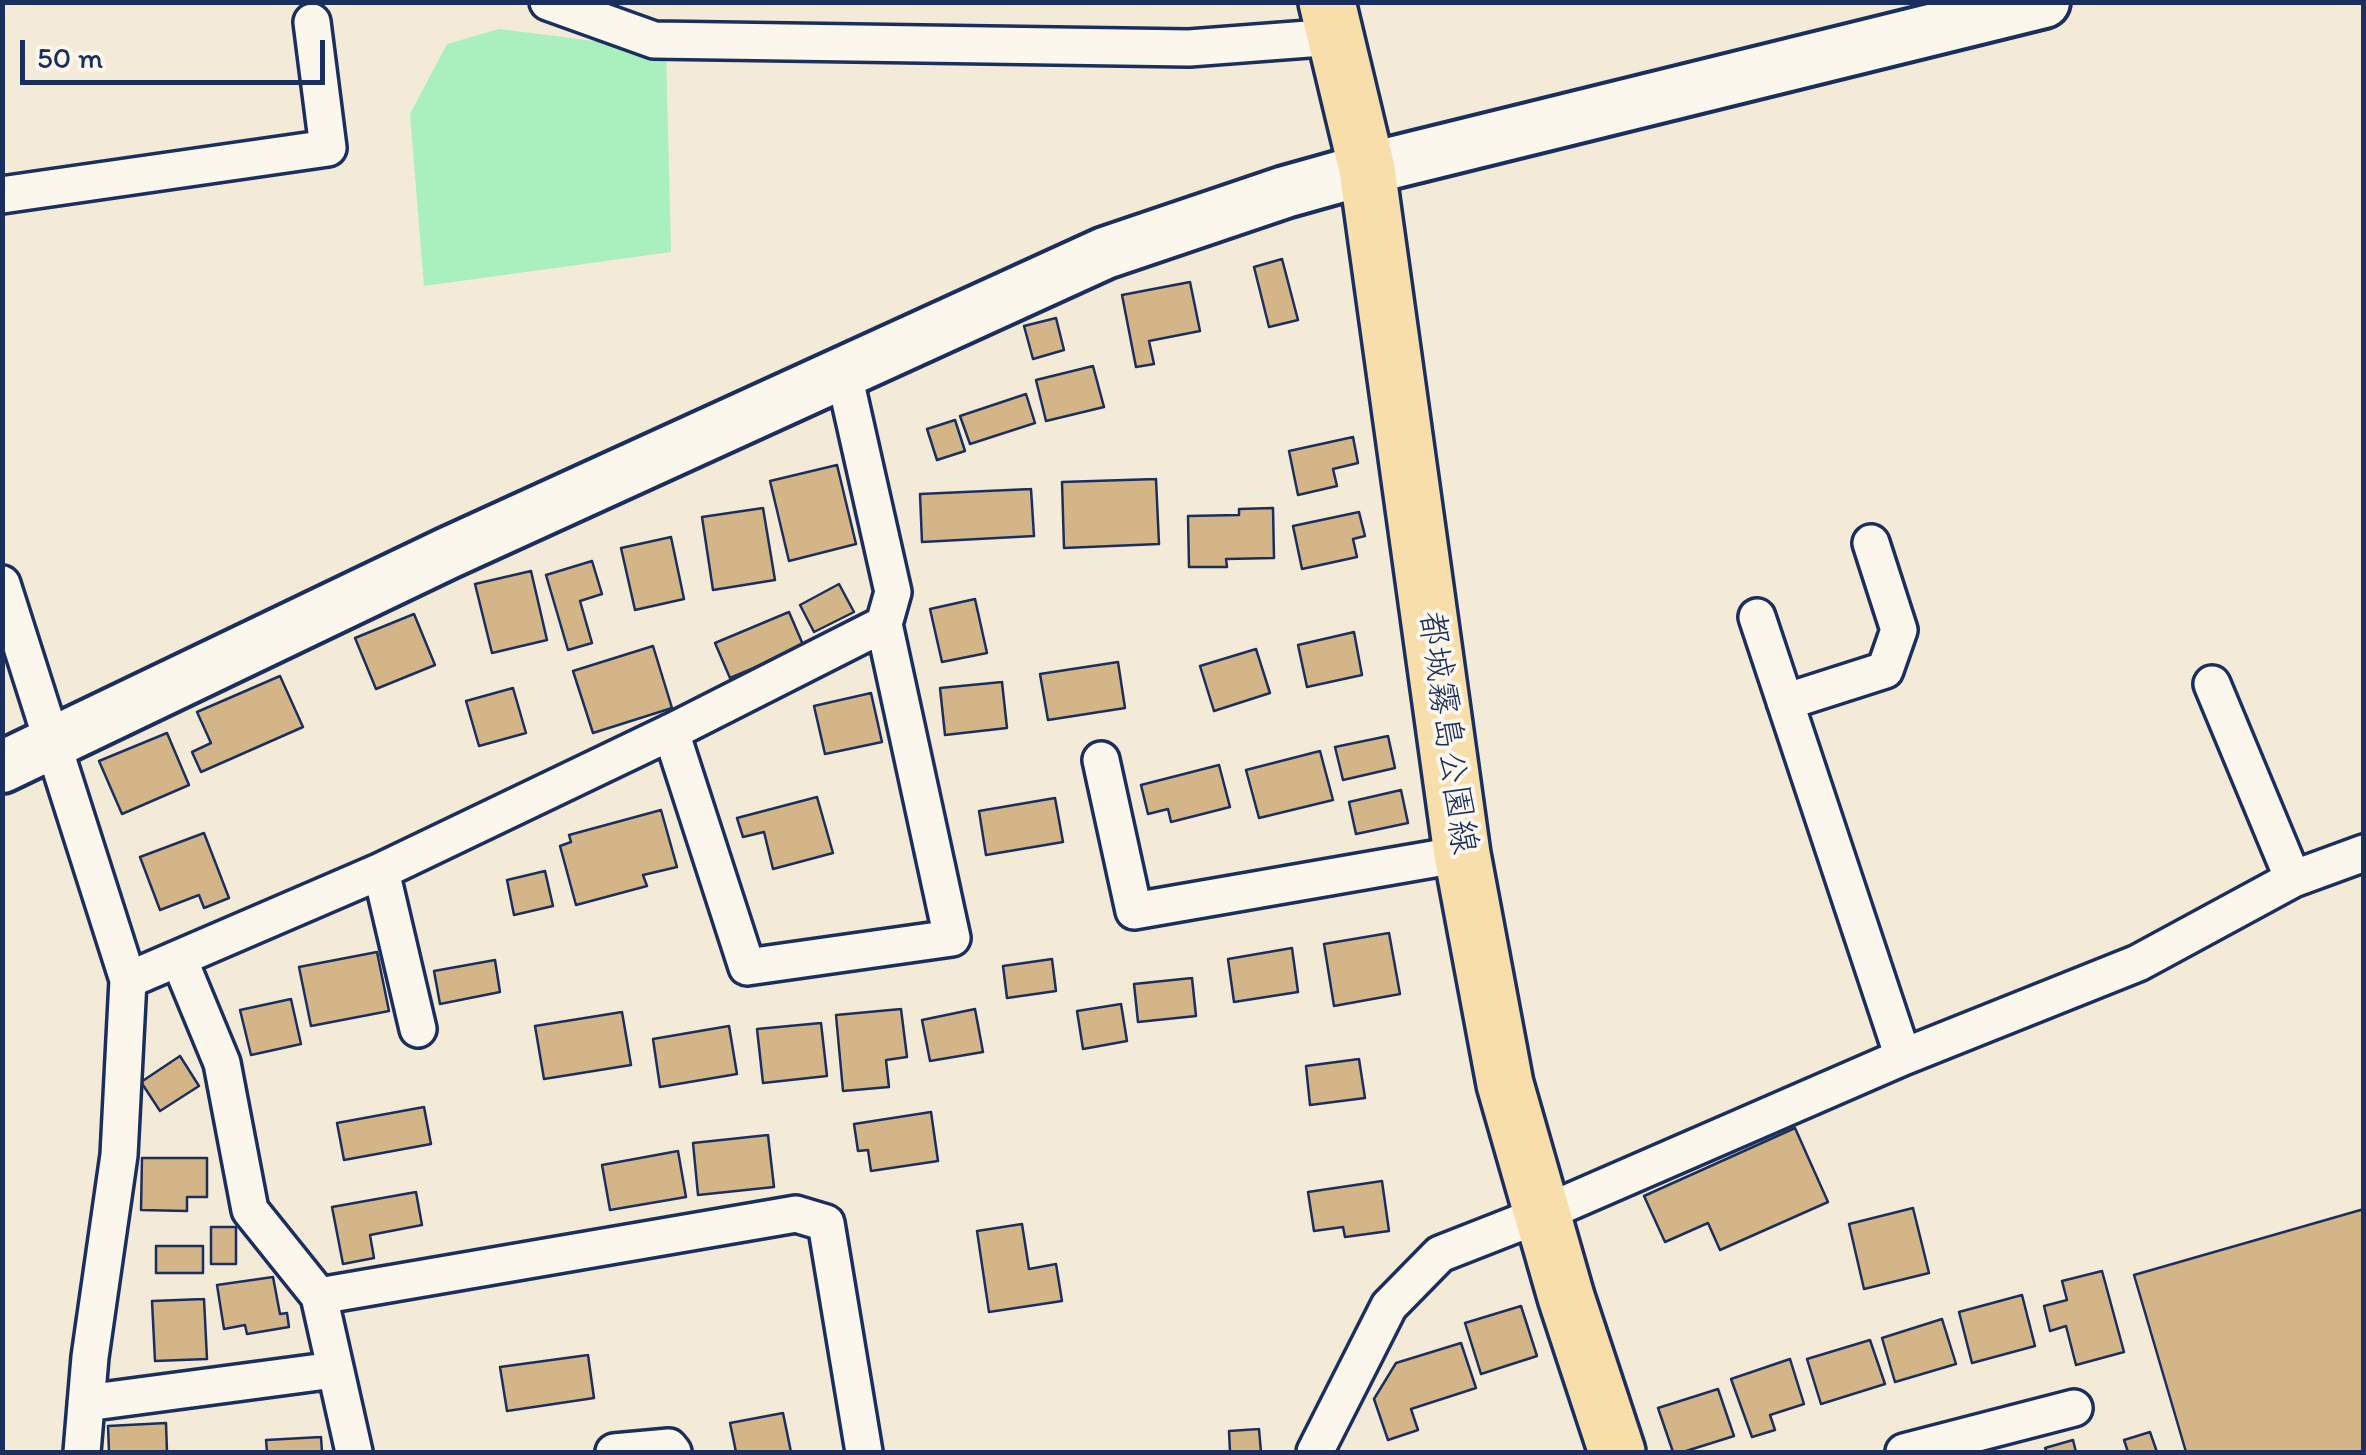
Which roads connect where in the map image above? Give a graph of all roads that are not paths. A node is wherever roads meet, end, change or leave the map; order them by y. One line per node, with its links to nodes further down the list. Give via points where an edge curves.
1 (548, 2): 3 (street, via 654,40 1189,48)
2 (2044, 2): 5 (street)
3 (1331, 20): 5 (main road, 都城霧島公園線)
4 (312, 22): 6 (street, via 328,148)
5 (1367, 170): 7 (street, via 1106,254); 19 (main road, 都城霧島公園線)
6 (2, 196)
7 (844, 370): 11 (street, via 892,592); 15 (street)
8 (1871, 543): 13 (street, via 1899,630 1885,670)
9 (2, 584): 15 (street)
10 (1757, 617): 13 (street)
11 (884, 624): 14 (street); 14 (street, via 952,938 747,968)
12 (2212, 684): 21 (street)
13 (1785, 702): 25 (street)
14 (671, 732): 20 (street)
15 (52, 743): 17 (street); 23 (street)
16 (1102, 760): 19 (street, via 1134,910)
17 (2, 767)
18 (2364, 853): 21 (street)
19 (1462, 854): 26 (main road, 都城霧島公園線, via 1505,1084)
20 (381, 870): 22 (street); 24 (street)
21 (2293, 880): 25 (street, via 2138,963)
22 (179, 958): 23 (street); 27 (street, via 222,1064 250,1210)
23 (128, 980): 29 (street, via 119,1155)
24 (418, 1029)
25 (1903, 1058): 26 (street)
26 (1542, 1214): 36 (street, via 1440,1254 1414,1280 1390,1306); 37 (main road, 都城霧島公園線)
27 (320, 1296): 28 (street); 35 (street, via 796,1214 826,1222)
28 (334, 1370): 29 (street); 32 (street)
29 (86, 1402): 31 (street)
30 (2074, 1408): 38 (street)
31 (82, 1452)
32 (354, 1452)
33 (614, 1452): 34 (street)
34 (673, 1452)
35 (864, 1452)
36 (1315, 1452)
37 (1618, 1452)
38 (1904, 1452)

